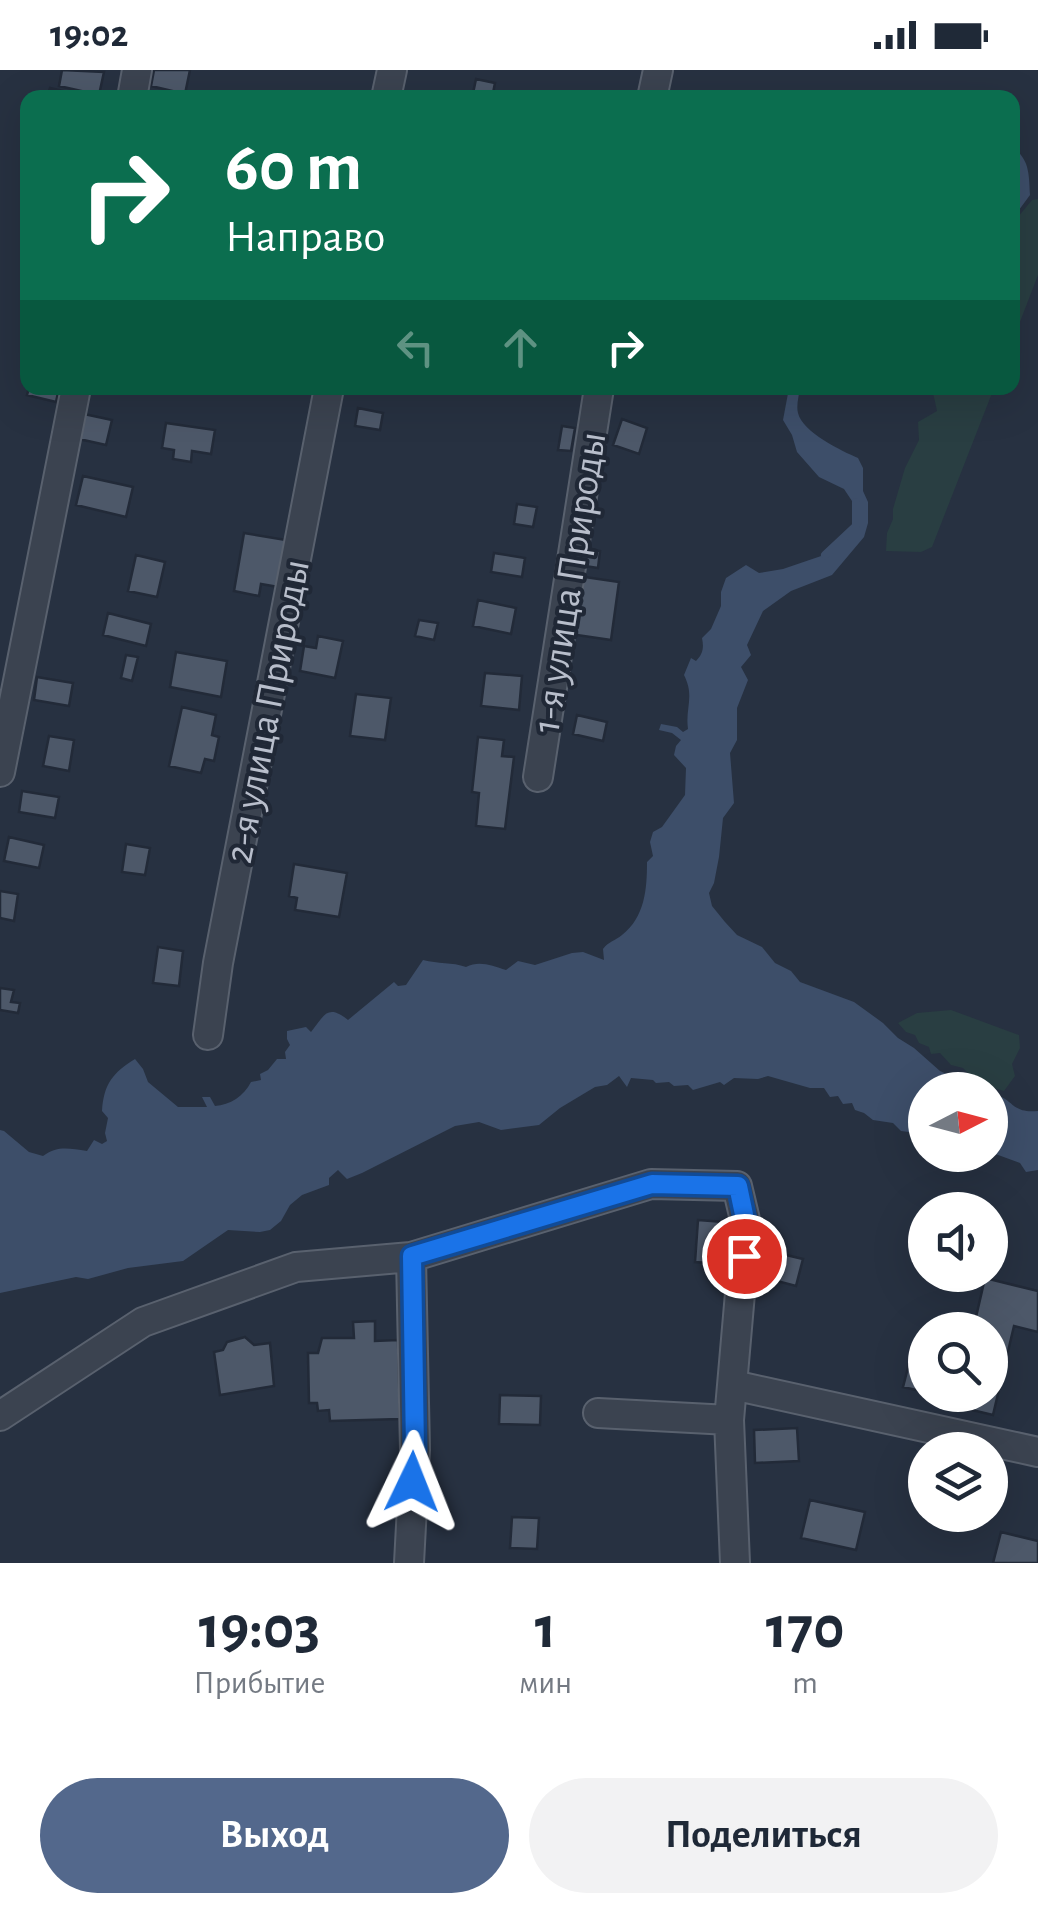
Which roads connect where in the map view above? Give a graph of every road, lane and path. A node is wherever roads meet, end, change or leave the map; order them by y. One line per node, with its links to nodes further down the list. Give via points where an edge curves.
1 (75, 395): 4 (street)
2 (328, 395): 6 (street, 2-я улица Природы)
3 (598, 395): 5 (street, 1-я улица Природы)
4 (0, 772)
5 (538, 777)
6 (208, 1035)
7 (412, 1256): 8 (street, via 652,1184 738,1186 746,1224); 10 (street, via 296,1267 143,1322); 13 (street)
8 (733, 1385): 11 (street); 12 (street)
9 (598, 1413): 11 (street)
10 (0, 1416)
11 (729, 1420): 14 (street)
12 (1038, 1452)
13 (410, 1563)
14 (735, 1563)

